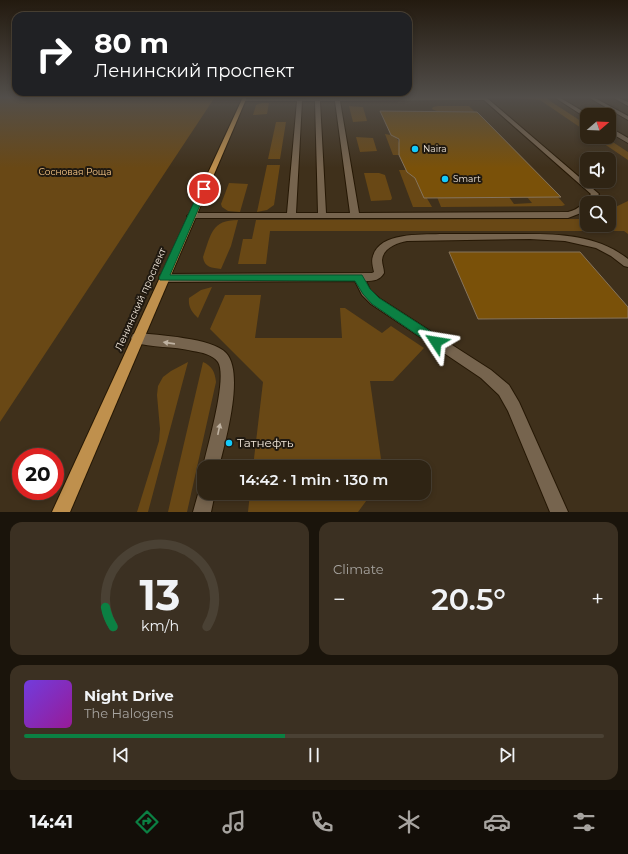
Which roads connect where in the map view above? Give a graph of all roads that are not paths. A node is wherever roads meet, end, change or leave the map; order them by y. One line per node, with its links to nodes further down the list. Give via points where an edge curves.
1 (234, 121): 11 (main road, Ленинский проспект)
2 (298, 121): 12 (lane)
3 (318, 121): 13 (lane)
4 (341, 121): 10 (lane)
5 (510, 121): 8 (lane, via 594,194)
6 (616, 134): 7 (lane)
7 (628, 141)
8 (593, 196)
9 (580, 212): 10 (lane, via 568,215)
10 (355, 215): 13 (lane)
11 (191, 216): 12 (lane); 15 (main road, Ленинский проспект)
12 (291, 216): 13 (lane)
13 (322, 216)
14 (628, 264): 16 (lane, via 600,246 562,237 407,238 392,242 382,249 377,260 377,276)
15 (164, 278): 16 (lane); 17 (main road, Ленинский проспект)
16 (358, 278): 22 (lane, via 376,301 486,374 504,390 514,407)
17 (137, 338): 18 (lane, one-way to 17, via 227,391 228,370 223,357 212,350); 20 (main road, Ленинский проспект)
18 (212, 460)
19 (205, 500): 21 (lane)
20 (61, 512)
21 (202, 512)
22 (559, 512)

